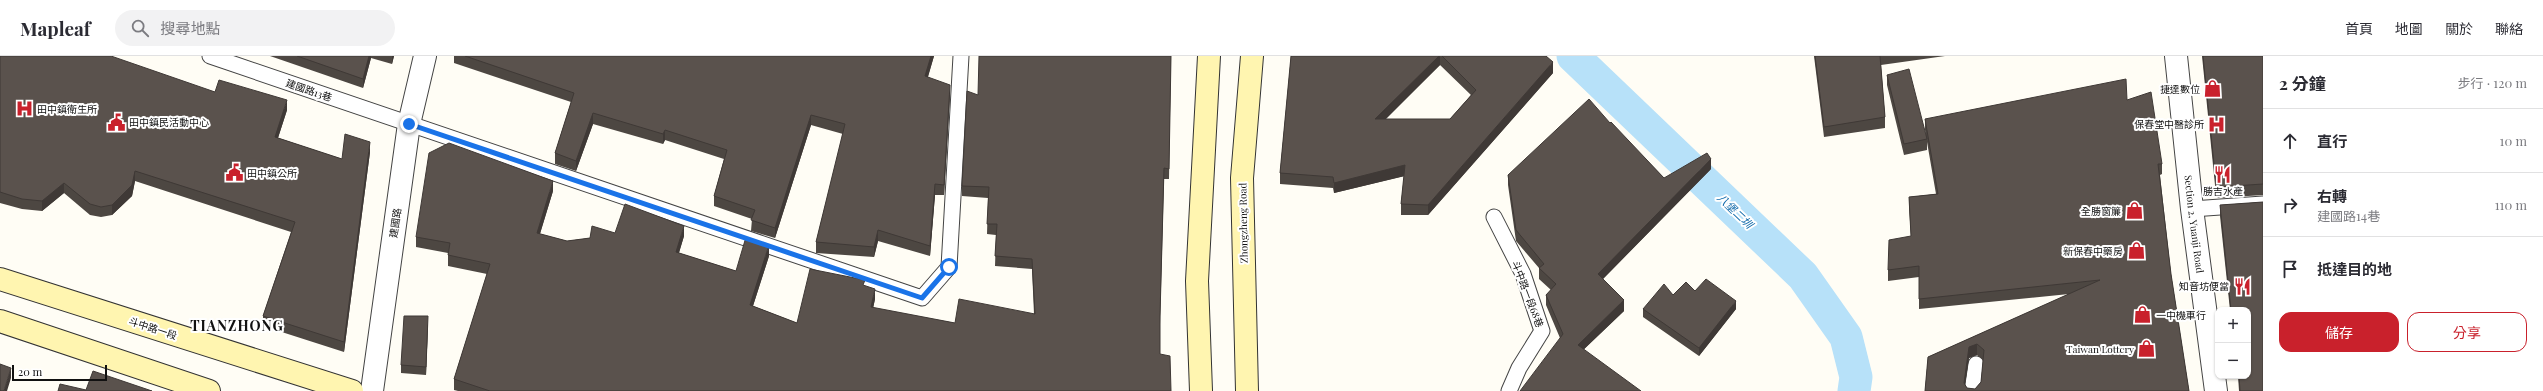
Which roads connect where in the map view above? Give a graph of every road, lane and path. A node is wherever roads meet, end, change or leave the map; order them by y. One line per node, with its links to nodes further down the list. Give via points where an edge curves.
1 (210, 56): 7 (lane, 建國路13巷)
2 (425, 56): 7 (street, 建國路)
3 (961, 56): 7 (lane, 建國路13巷, via 949,267 922,298)
4 (1209, 56): 17 (street, via 1197,281)
5 (1252, 56): 18 (street, Zhongzheng Road, via 1242,178)
6 (2176, 56): 9 (street, Section 2, Yuanji Road)
7 (409, 124): 16 (street, 建國路)
8 (2263, 204): 9 (lane)
9 (2192, 209): 21 (street, Section 2, Yuanji Road)
10 (1494, 217): 19 (lane, 斗中路一段68巷, via 1523,274 1542,331 1519,368)
11 (0, 279): 15 (street, 斗中路一段)
12 (0, 321): 14 (street)
13 (1976, 364): 20 (lane)
14 (209, 391)
15 (352, 391)
16 (372, 391)
17 (1201, 391)
18 (1247, 391)
19 (1509, 391)
20 (1972, 391)
21 (2216, 391)

